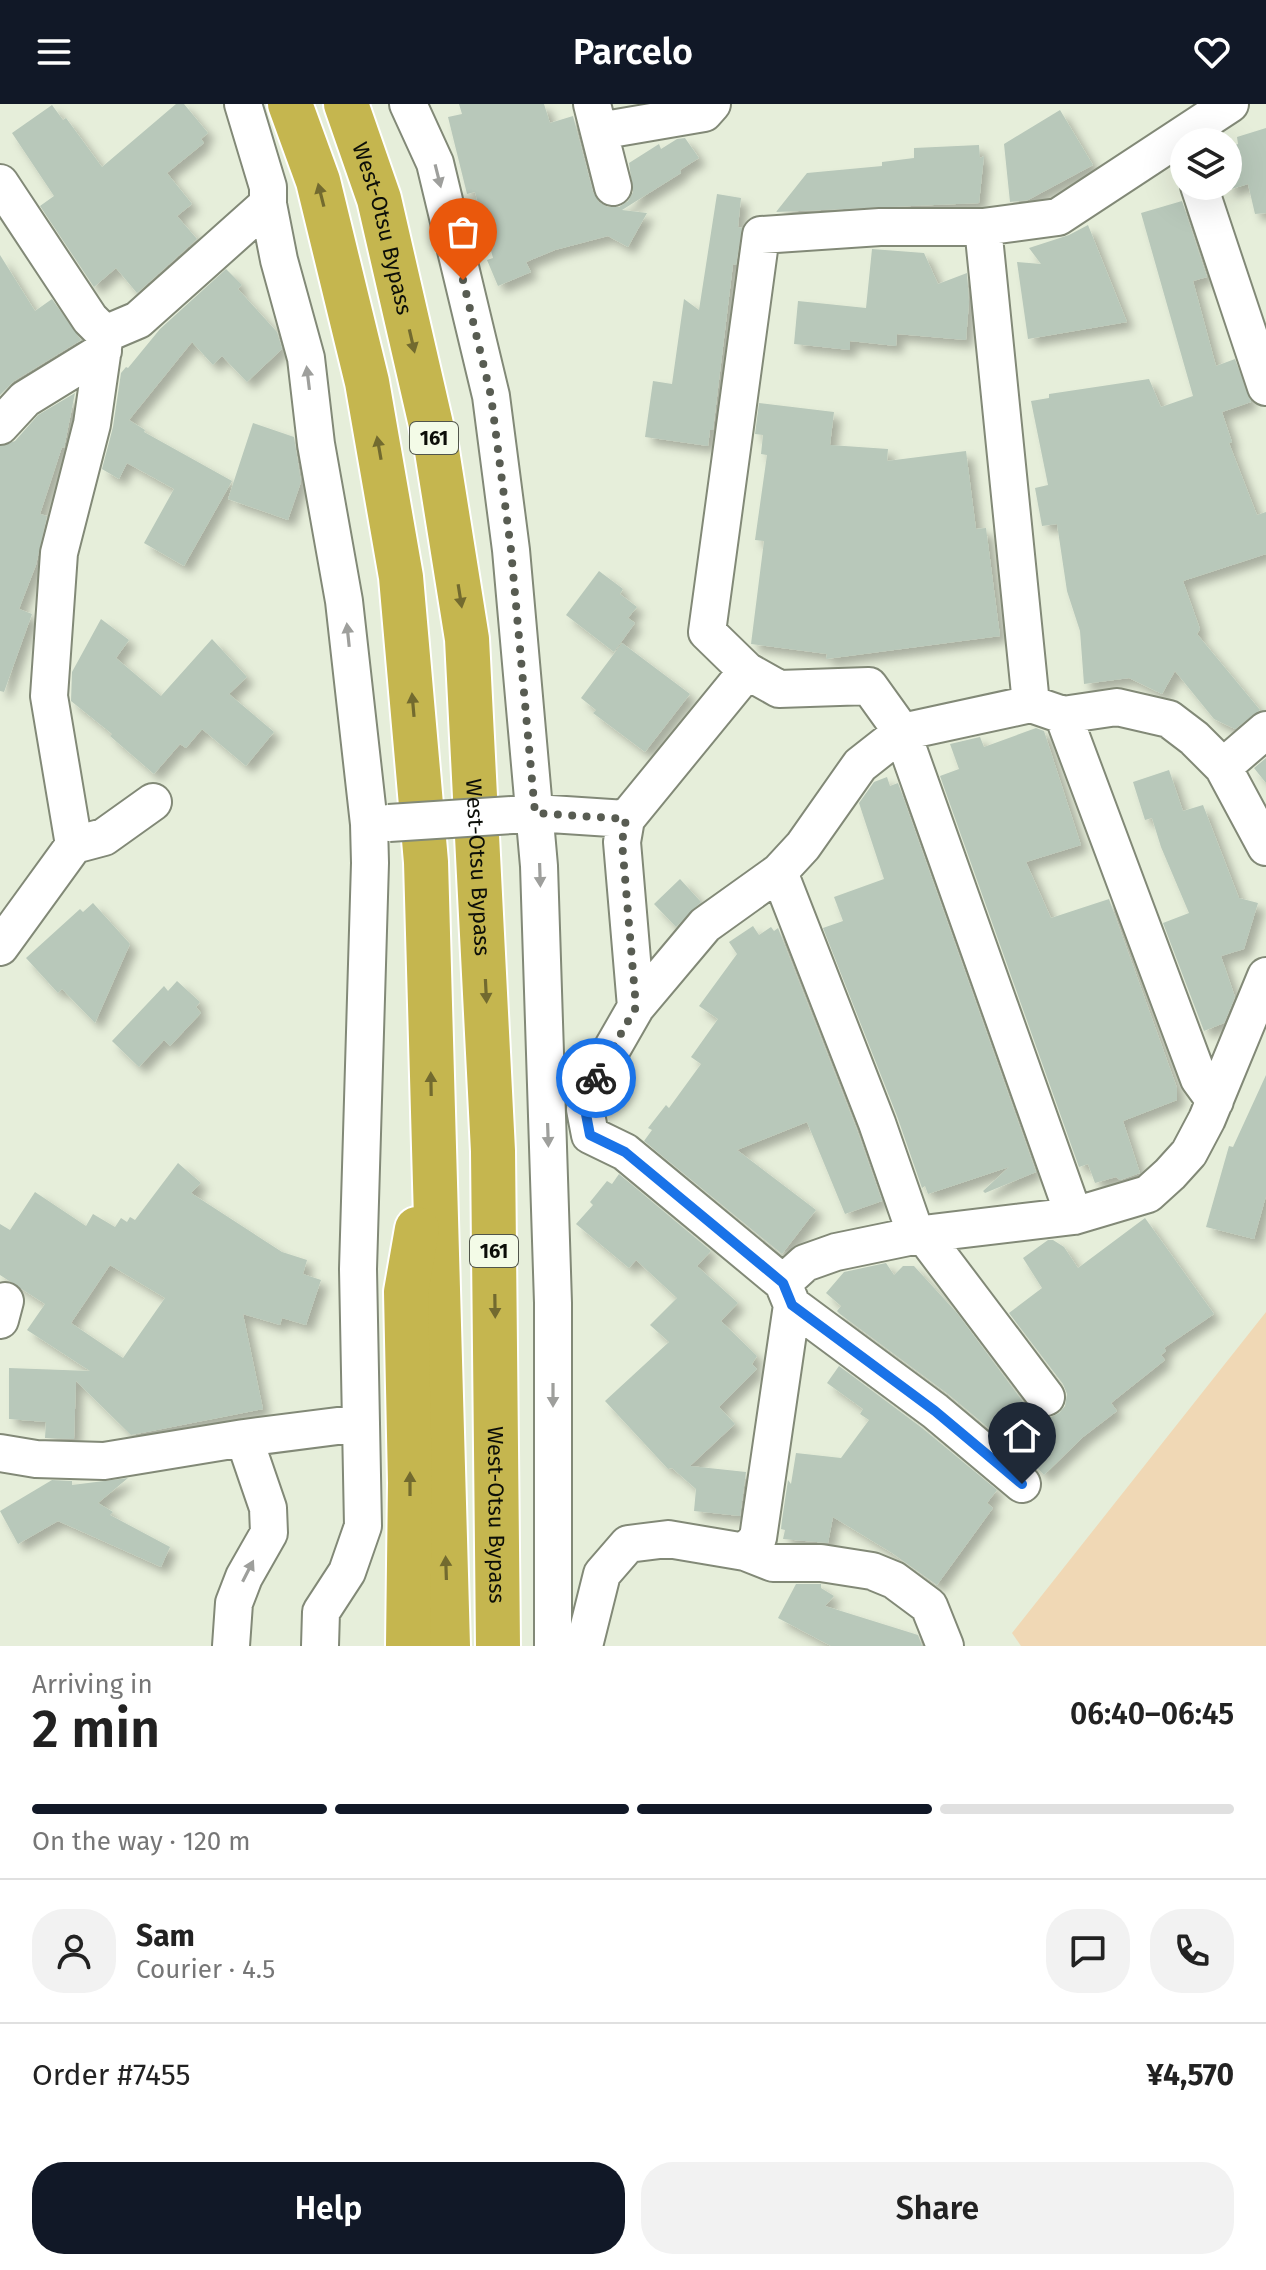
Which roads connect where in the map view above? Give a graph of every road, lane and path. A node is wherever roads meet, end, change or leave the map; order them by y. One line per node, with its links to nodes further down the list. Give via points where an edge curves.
1 (243, 104): 13 (street, via 268,187)
2 (290, 104): 36 (highway, 161, one-way to 2, via 426,862 401,577 367,382 318,181)
3 (346, 104): 51 (highway, West-Otsu Bypass / 161, one-way to 51, via 379,199 437,451 467,639 493,1151)
4 (408, 104): 25 (street, one-way to 25, via 435,163 491,396 511,550)
5 (712, 104): 7 (street, via 704,113)
6 (1230, 104): 8 (street)
7 (596, 118): 11 (street)
8 (1199, 128)
9 (1170, 148): 14 (street, via 1058,217)
10 (0, 183): 15 (street)
11 (613, 187)
12 (1204, 200): 16 (street)
13 (268, 204): 15 (street, via 138,320); 27 (street, one-way to 13, via 306,358)
14 (983, 227): 19 (street, via 761,235 707,632); 20 (street)
15 (104, 343): 18 (street, via 25,399); 28 (street, via 92,424 59,553 49,696)
16 (1261, 351): 17 (street)
17 (1266, 387)
18 (0, 426)
19 (747, 671): 22 (street, via 779,689 869,686); 26 (street)
20 (1047, 710): 22 (street); 23 (street, via 1117,707 1169,719); 34 (street, via 1199,1079)
21 (1266, 730): 23 (street)
22 (902, 732): 30 (street, via 860,765); 38 (street)
23 (1223, 767): 29 (street)
24 (153, 802): 28 (street, via 104,837)
25 (523, 814): 26 (street); 27 (street, bridge); 37 (street, one-way to 37, via 539,866)
26 (626, 819): 33 (street, via 622,842)
27 (379, 823): 42 (street, via 358,1269)
28 (74, 845): 31 (street)
29 (1266, 847)
30 (779, 872): 33 (street, via 705,925); 39 (street)
31 (0, 947)
32 (1266, 976): 34 (street)
33 (636, 1007): 35 (street, via 597,1075 585,1109)
34 (1215, 1101): 38 (street, via 1189,1153 1148,1194)
35 (590, 1135): 37 (street); 40 (street, via 625,1152)
36 (433, 1142): 49 (highway, one-way to 36, via 406,1292); 50 (highway, 161, one-way to 36)
37 (551, 1203): 52 (street, one-way to 52)
38 (1074, 1216): 39 (street)
39 (920, 1235): 40 (street, via 805,1263); 41 (street)
40 (788, 1294): 45 (street); 46 (street, via 758,1538)
41 (1046, 1397)
42 (361, 1423): 43 (street); 48 (street, via 363,1526 347,1572 321,1612)
43 (244, 1438): 44 (street, via 104,1461); 47 (street, one-way to 43, via 234,1603 269,1533 268,1508)
44 (0, 1453)
45 (1022, 1484)
46 (745, 1552): 53 (street, via 668,1539 628,1544 602,1574); 54 (street, via 773,1563 821,1563 894,1580 929,1606)
47 (231, 1646)
48 (320, 1646)
49 (408, 1646)
50 (448, 1646)
51 (498, 1646)
52 (553, 1646)
53 (584, 1646)
54 (945, 1646)

